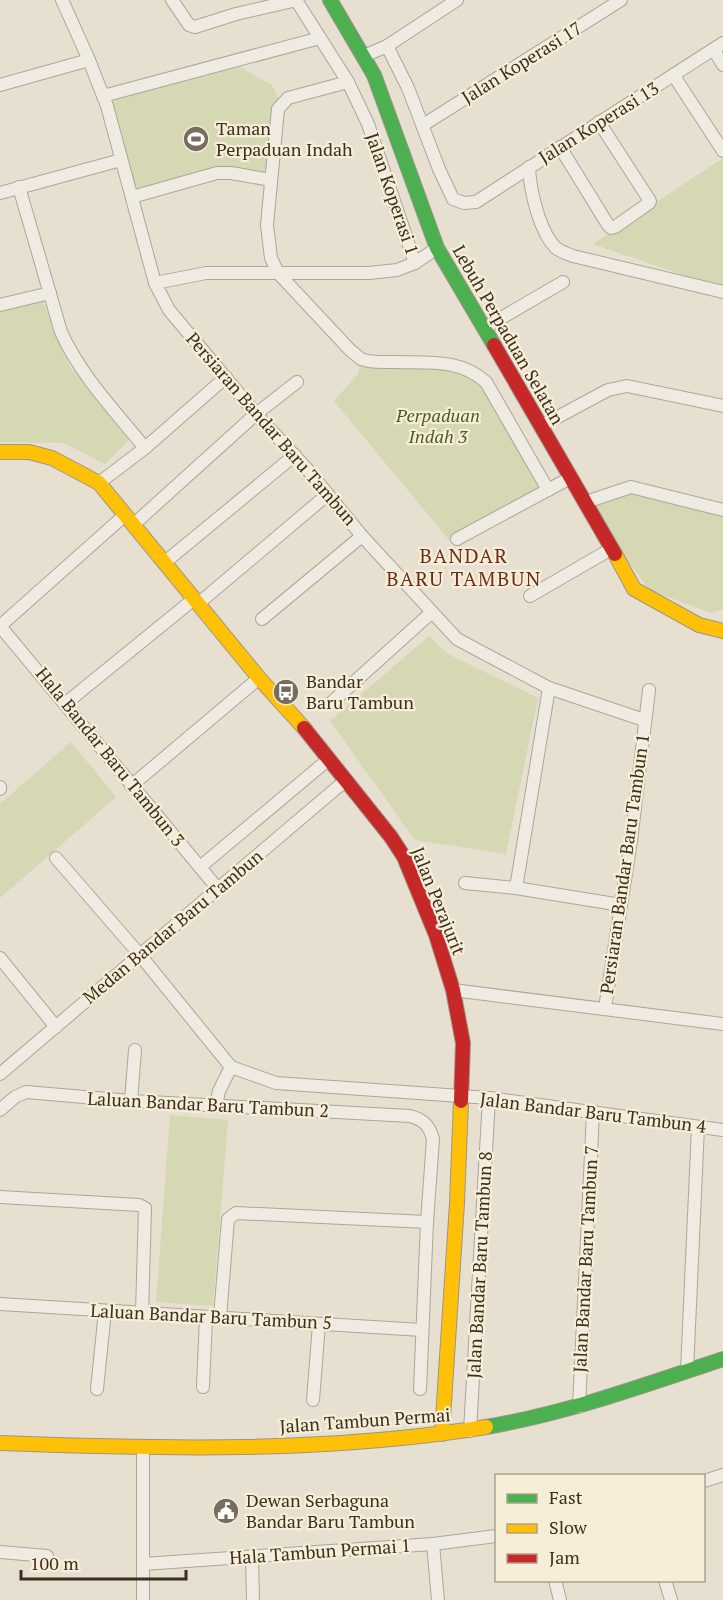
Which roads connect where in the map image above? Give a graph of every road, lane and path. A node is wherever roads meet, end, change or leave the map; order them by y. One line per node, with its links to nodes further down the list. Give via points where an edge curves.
1 (62, 0): 11 (street, Persiaran Bandar Baru Tambun)
2 (172, 0): 3 (street, via 189,26 195,27)
3 (296, 0): 7 (street, Jalan Koperasi 1)
4 (330, 0): 10 (street, Lebuh Perpaduan Selatan)
5 (458, 0): 8 (street)
6 (621, 0): 18 (street, Jalan Koperasi 17)
7 (321, 38): 14 (street, Jalan Koperasi 1); 16 (street)
8 (387, 46): 10 (street); 18 (street)
9 (718, 47): 12 (street); 13 (street, Jalan Koperasi 13)
10 (364, 56): 27 (street, Lebuh Perpaduan Selatan)
11 (89, 60): 15 (street); 16 (street, Persiaran Bandar Baru Tambun)
12 (723, 65)
13 (674, 76): 17 (street, Jalan Koperasi 13); 20 (street)
14 (348, 82): 23 (street, via 288,98 278,109); 28 (street, Jalan Koperasi 1, via 368,124)
15 (0, 85)
16 (103, 96): 21 (street, Persiaran Bandar Baru Tambun)
17 (599, 122): 19 (street, Jalan Koperasi 13); 19 (street, via 650,201 615,227 608,225)
18 (423, 125): 22 (street, Jalan Koperasi 13, via 453,199 476,202)
19 (560, 147): 22 (street, Jalan Koperasi 13)
20 (723, 151)
21 (121, 159): 24 (street); 26 (street, Persiaran Bandar Baru Tambun)
22 (529, 167): 32 (street, via 530,190 546,233 557,249)
23 (271, 180): 26 (street, via 217,173); 29 (street, via 267,225 271,258)
24 (19, 188): 25 (street); 33 (street)
25 (0, 193)
26 (132, 196): 31 (street, Persiaran Bandar Baru Tambun)
27 (437, 248): 28 (street); 35 (street, Lebuh Perpaduan Selatan)
28 (415, 263): 29 (street, via 397,270 369,273)
29 (278, 273): 31 (street, via 206,273); 46 (street, via 361,358 376,362 442,363 474,371 486,382)
30 (563, 282): 35 (street)
31 (154, 283): 36 (street, Persiaran Bandar Baru Tambun, via 169,310)
32 (723, 292)
33 (50, 293): 34 (street); 41 (street, via 70,351)
34 (0, 305)
35 (484, 328): 40 (street, Lebuh Perpaduan Selatan)
36 (226, 377): 39 (street, Persiaran Bandar Baru Tambun); 41 (street)
37 (297, 382): 39 (street)
38 (723, 406): 40 (street, via 627,386 608,390)
39 (256, 414): 43 (street, Persiaran Bandar Baru Tambun); 50 (street)
40 (541, 426): 44 (street, Lebuh Perpaduan Selatan)
41 (145, 448): 45 (street)
42 (0, 452): 45 (street, Jalan Perajurit, via 21,450 52,457)
43 (295, 455): 47 (street, Persiaran Bandar Baru Tambun); 54 (street)
44 (570, 478): 46 (street); 48 (street, Lebuh Perpaduan Selatan)
45 (99, 483): 50 (street, Jalan Perajurit)
46 (548, 490): 52 (street)
47 (327, 495): 51 (street, Persiaran Bandar Baru Tambun); 56 (street)
48 (586, 502): 49 (street, via 631,487); 53 (street, Lebuh Perpaduan Selatan)
49 (723, 510)
50 (129, 520): 54 (street, Jalan Perajurit); 59 (street)
51 (362, 536): 57 (street, Persiaran Bandar Baru Tambun); 58 (street)
52 (457, 539)
53 (611, 549): 55 (street); 60 (street, Lebuh Perpaduan Selatan, via 634,589 699,626)
54 (164, 563): 56 (street, Jalan Perajurit)
55 (530, 596)
56 (196, 601): 61 (street, Jalan Perajurit); 64 (street)
57 (432, 612): 62 (street, Persiaran Bandar Baru Tambun, via 457,639); 65 (street)
58 (262, 619)
59 (0, 626): 64 (street, Hala Bandar Baru Tambun 3)
60 (723, 632)
61 (259, 678): 67 (street, Jalan Perajurit); 69 (street)
62 (549, 688): 66 (street, Persiaran Bandar Baru Tambun); 73 (street)
63 (649, 690): 66 (street, Persiaran Bandar Baru Tambun 1)
64 (66, 703): 69 (street, Hala Bandar Baru Tambun 3)
65 (331, 703)
66 (644, 720): 75 (street, Persiaran Bandar Baru Tambun 1)
67 (329, 759): 68 (street, Jalan Perajurit); 71 (street)
68 (346, 780): 74 (street, Medan Bandar Baru Tambun); 78 (street, Jalan Perajurit, via 404,857 436,935)
69 (131, 786): 71 (street, Hala Bandar Baru Tambun 3)
70 (56, 858): 76 (street)
71 (200, 867): 74 (street, Hala Bandar Baru Tambun 3)
72 (465, 883): 73 (street)
73 (516, 888): 75 (street)
74 (218, 889): 76 (street, Medan Bandar Baru Tambun)
75 (621, 905): 79 (street, Persiaran Bandar Baru Tambun 1)
76 (140, 955): 81 (street, Medan Bandar Baru Tambun); 83 (street)
77 (0, 958): 81 (street)
78 (453, 990): 79 (street); 85 (street, Jalan Perajurit, via 463,1043)
79 (605, 1008): 80 (street)
80 (723, 1024)
81 (56, 1027): 84 (street, Medan Bandar Baru Tambun)
82 (135, 1050): 87 (street)
83 (231, 1067): 85 (street, Jalan Bandar Baru Tambun 4, via 276,1083); 88 (street)
84 (0, 1074)
85 (463, 1096): 86 (street, Jalan Bandar Baru Tambun 4); 110 (street, Jalan Perajurit)
86 (489, 1098): 90 (street, Jalan Bandar Baru Tambun 4); 109 (street, Jalan Bandar Baru Tambun 8)
87 (131, 1101): 88 (street, Laluan Bandar Baru Tambun 2); 89 (street, Laluan Bandar Baru Tambun 2, via 26,1092)
88 (216, 1106): 94 (street, Laluan Bandar Baru Tambun 2, via 410,1116 422,1120 433,1139)
89 (0, 1110)
90 (593, 1112): 91 (street, Jalan Bandar Baru Tambun 4); 108 (street, Jalan Bandar Baru Tambun 7)
91 (698, 1127): 92 (street, Jalan Bandar Baru Tambun 4); 103 (street)
92 (723, 1130)
93 (0, 1197): 97 (street, via 145,1208)
94 (427, 1222): 99 (street, via 231,1215); 101 (street)
95 (0, 1304): 96 (street, Laluan Bandar Baru Tambun 5)
96 (105, 1311): 97 (street, Laluan Bandar Baru Tambun 5); 105 (street)
97 (142, 1313): 98 (street, Laluan Bandar Baru Tambun 5)
98 (206, 1317): 99 (street, Laluan Bandar Baru Tambun 5); 104 (street)
99 (220, 1317): 100 (street, Laluan Bandar Baru Tambun 5)
100 (319, 1324): 101 (street, Laluan Bandar Baru Tambun 5); 107 (street)
101 (422, 1330): 106 (street)
102 (723, 1359): 103 (street, Jalan Tambun Permai)
103 (687, 1371): 108 (street, Jalan Tambun Permai)
104 (203, 1388)
105 (98, 1389)
106 (420, 1389)
107 (314, 1400)
108 (579, 1407): 109 (street, Jalan Tambun Permai)
109 (470, 1431): 110 (street, Jalan Tambun Permai)
110 (442, 1434): 112 (street, Jalan Tambun Permai, via 364,1442)
111 (0, 1443): 112 (street, Jalan Tambun Permai)
112 (143, 1448): 120 (street)
113 (723, 1474): 114 (street)
114 (705, 1481)
115 (495, 1536): 116 (street, Hala Tambun Permai 1)
116 (434, 1544): 119 (street, Hala Tambun Permai 1); 125 (street)
117 (0, 1552): 118 (street)
118 (47, 1556)
119 (252, 1556): 120 (street, Hala Tambun Permai 1); 124 (street)
120 (143, 1564): 123 (street)
121 (555, 1582): 126 (street)
122 (665, 1582): 127 (street)
123 (143, 1600)
124 (253, 1600)
125 (438, 1600)
126 (560, 1600)
127 (671, 1600)

